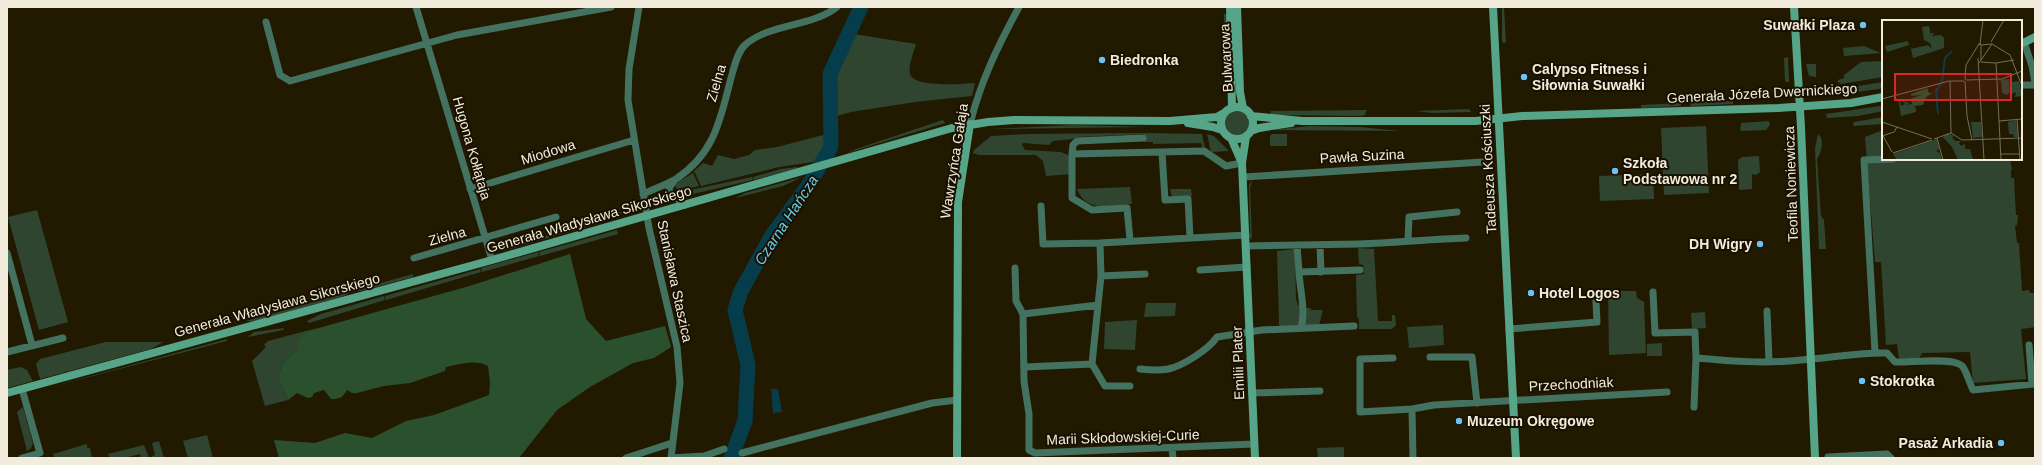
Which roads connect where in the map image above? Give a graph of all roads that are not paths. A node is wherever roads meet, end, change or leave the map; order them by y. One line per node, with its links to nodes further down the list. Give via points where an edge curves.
1 (416, 7): 12 (street, Hugona Kołłątaja)
2 (611, 7): 12 (street)
3 (639, 7): 30 (street, Stanisława Staszica, via 628,100)
4 (837, 7): 37 (street, Zielna, via 818,16 762,34 744,46 736,63 711,143 693,164)
5 (1019, 7): 25 (street, Wawrzyńca Gałaja, via 991,59)
6 (1230, 7): 18 (street, Bulwarowa)
7 (1237, 7): 19 (street, Bulwarowa)
8 (1493, 7): 22 (street, Tadeusza Kościuszki)
9 (1794, 7): 17 (street, Teofila Noniewicza)
10 (266, 22): 12 (street, via 280,75 290,81)
11 (2035, 37): 13 (street)
12 (427, 42): 38 (street, Hugona Kołłątaja)
13 (2022, 43): 14 (street, via 2030,56)
14 (2035, 84): 15 (street)
15 (2022, 85)
16 (1882, 97): 17 (street, Generała Józefa Dwernickiego)
17 (1800, 106): 22 (street, Generała Józefa Dwernickiego); 83 (street, Teofila Noniewicza)
18 (1232, 108): 19 (street); 20 (street)
19 (1243, 108): 21 (street)
20 (1224, 113): 23 (street, Generała Władysława Sikorskiego, via 1217,117); 26 (street, via 1221,121)
21 (1251, 116): 24 (street); 27 (street, via 1253,123)
22 (1498, 119): 24 (street, via 1423,122); 73 (street, Tadeusza Kościuszki)
23 (1170, 121): 25 (street, Generała Władysława Sikorskiego, via 1038,120); 26 (street, Generała Władysława Sikorskiego)
24 (1302, 121): 27 (street, via 1259,128)
25 (970, 124): 40 (street, Generała Władysława Sikorskiego); 95 (street, Wawrzyńca Gałaja, via 958,202)
26 (1222, 130): 29 (street)
27 (1249, 134): 29 (street, via 1239,139); 35 (street, Emilii Plater)
28 (1143, 138): 32 (street, via 1077,141 1073,145)
29 (1231, 138): 35 (street, Emilii Plater)
30 (634, 140): 38 (street, Miodowa); 39 (street, Stanisława Staszica)
31 (1162, 152): 32 (street); 35 (street, via 1204,152 1226,166); 46 (street, via 1165,200 1188,199)
32 (1072, 154): 49 (street, via 1072,198 1092,210 1127,208)
33 (1882, 159): 79 (street, via 1864,160)
34 (1483, 162): 36 (street, Pawła Suzina)
35 (1242, 163): 36 (street, Emilii Plater)
36 (1244, 177): 45 (street, Emilii Plater)
37 (675, 179): 39 (street, Zielna); 40 (street, via 669,186 670,193)
38 (470, 189): 48 (street, Hugona Kołłątaja)
39 (643, 194): 43 (street, Stanisława Staszica)
40 (685, 205): 43 (street, Generała Władysława Sikorskiego)
41 (1041, 206): 51 (street, via 1043,244)
42 (1457, 212): 50 (street, via 1409,217)
43 (647, 216): 57 (street, Generała Władysława Sikorskiego); 100 (street, Stanisława Staszica, via 676,347 680,383)
44 (556, 217): 48 (street, Zielna)
45 (1246, 235): 46 (street); 54 (street, Emilii Plater)
46 (1190, 237): 49 (street)
47 (1466, 238): 50 (street)
48 (485, 239): 56 (street, Zielna); 57 (street, Hugona Kołłątaja)
49 (1130, 240): 51 (street)
50 (1408, 240): 53 (street)
51 (1100, 242): 65 (street)
52 (1298, 245): 53 (street); 54 (street); 62 (street)
53 (1320, 245): 63 (street)
54 (1246, 246): 58 (street, Emilii Plater)
55 (7, 253): 77 (street)
56 (414, 258)
57 (492, 260): 90 (street, Generała Władysława Sikorskiego)
58 (1247, 267): 60 (street); 74 (street, Emilii Plater)
59 (1015, 268): 70 (street, Marii Skłodowskiej-Curie, via 1016,302)
60 (1200, 270)
61 (1360, 270): 63 (street)
62 (1299, 272): 63 (street); 72 (street, via 1304,309)
63 (1321, 272)
64 (1145, 274): 65 (street)
65 (1101, 276): 68 (street)
66 (1653, 292): 82 (street, via 1655,333 1695,332)
67 (1596, 301): 73 (street, via 1597,322)
68 (1098, 305): 70 (street); 85 (street)
69 (1767, 311): 84 (street)
70 (1023, 314): 86 (street, Marii Skłodowskiej-Curie)
71 (1354, 326): 72 (street)
72 (1301, 328): 74 (street)
73 (1509, 329): 96 (street, Tadeusza Kościuszki)
74 (1251, 332): 87 (street, via 1217,337 1211,346 1168,369 1152,366); 94 (street, Emilii Plater)
75 (63, 338): 77 (street)
76 (2029, 345): 88 (street)
77 (32, 346): 78 (street)
78 (7, 352)
79 (1875, 352): 83 (street); 88 (street, via 1887,353 1895,362 1959,363 1963,366 1973,390)
80 (1430, 357): 97 (street, via 1472,357)
81 (1393, 358): 99 (street, Przechodniak, via 1360,358 1360,412)
82 (1696, 358): 84 (street); 98 (street)
83 (1811, 359): 84 (street); 115 (street, Teofila Noniewicza)
84 (1770, 361)
85 (1092, 364): 86 (street); 89 (street, via 1105,386)
86 (1025, 367): 102 (street, Marii Skłodowskiej-Curie, via 1029,450 1035,453)
87 (1140, 370)
88 (2034, 384)
89 (1130, 386)
90 (22, 389): 93 (street, Generała Władysława Sikorskiego); 105 (street)
91 (1320, 391): 94 (street)
92 (1667, 392): 96 (street, Przechodniak)
93 (7, 393)
94 (1252, 393): 101 (street, Emilii Plater)
95 (956, 400): 104 (street, via 932,403); 110 (street, Wawrzyńca Gałaja)
96 (1513, 401): 97 (street, Przechodniak); 114 (street, Tadeusza Kościuszki)
97 (1477, 403): 99 (street, Przechodniak)
98 (1694, 408)
99 (1412, 409): 113 (street)
100 (672, 443): 108 (street); 109 (street, Stanisława Staszica)
101 (1254, 444): 102 (street, Marii Skłodowskiej-Curie); 112 (street, Emilii Plater)
102 (1172, 448): 111 (street)
103 (724, 449): 109 (street, via 704,456)
104 (742, 453)
105 (40, 456): 107 (street)
106 (1828, 457): 116 (street, via 1887,454)
107 (22, 458)
108 (626, 458)
109 (671, 458)
110 (957, 458)
111 (1173, 458)
112 (1255, 458)
113 (1412, 458)
114 (1516, 458)
115 (1815, 458)
116 (1891, 458)

